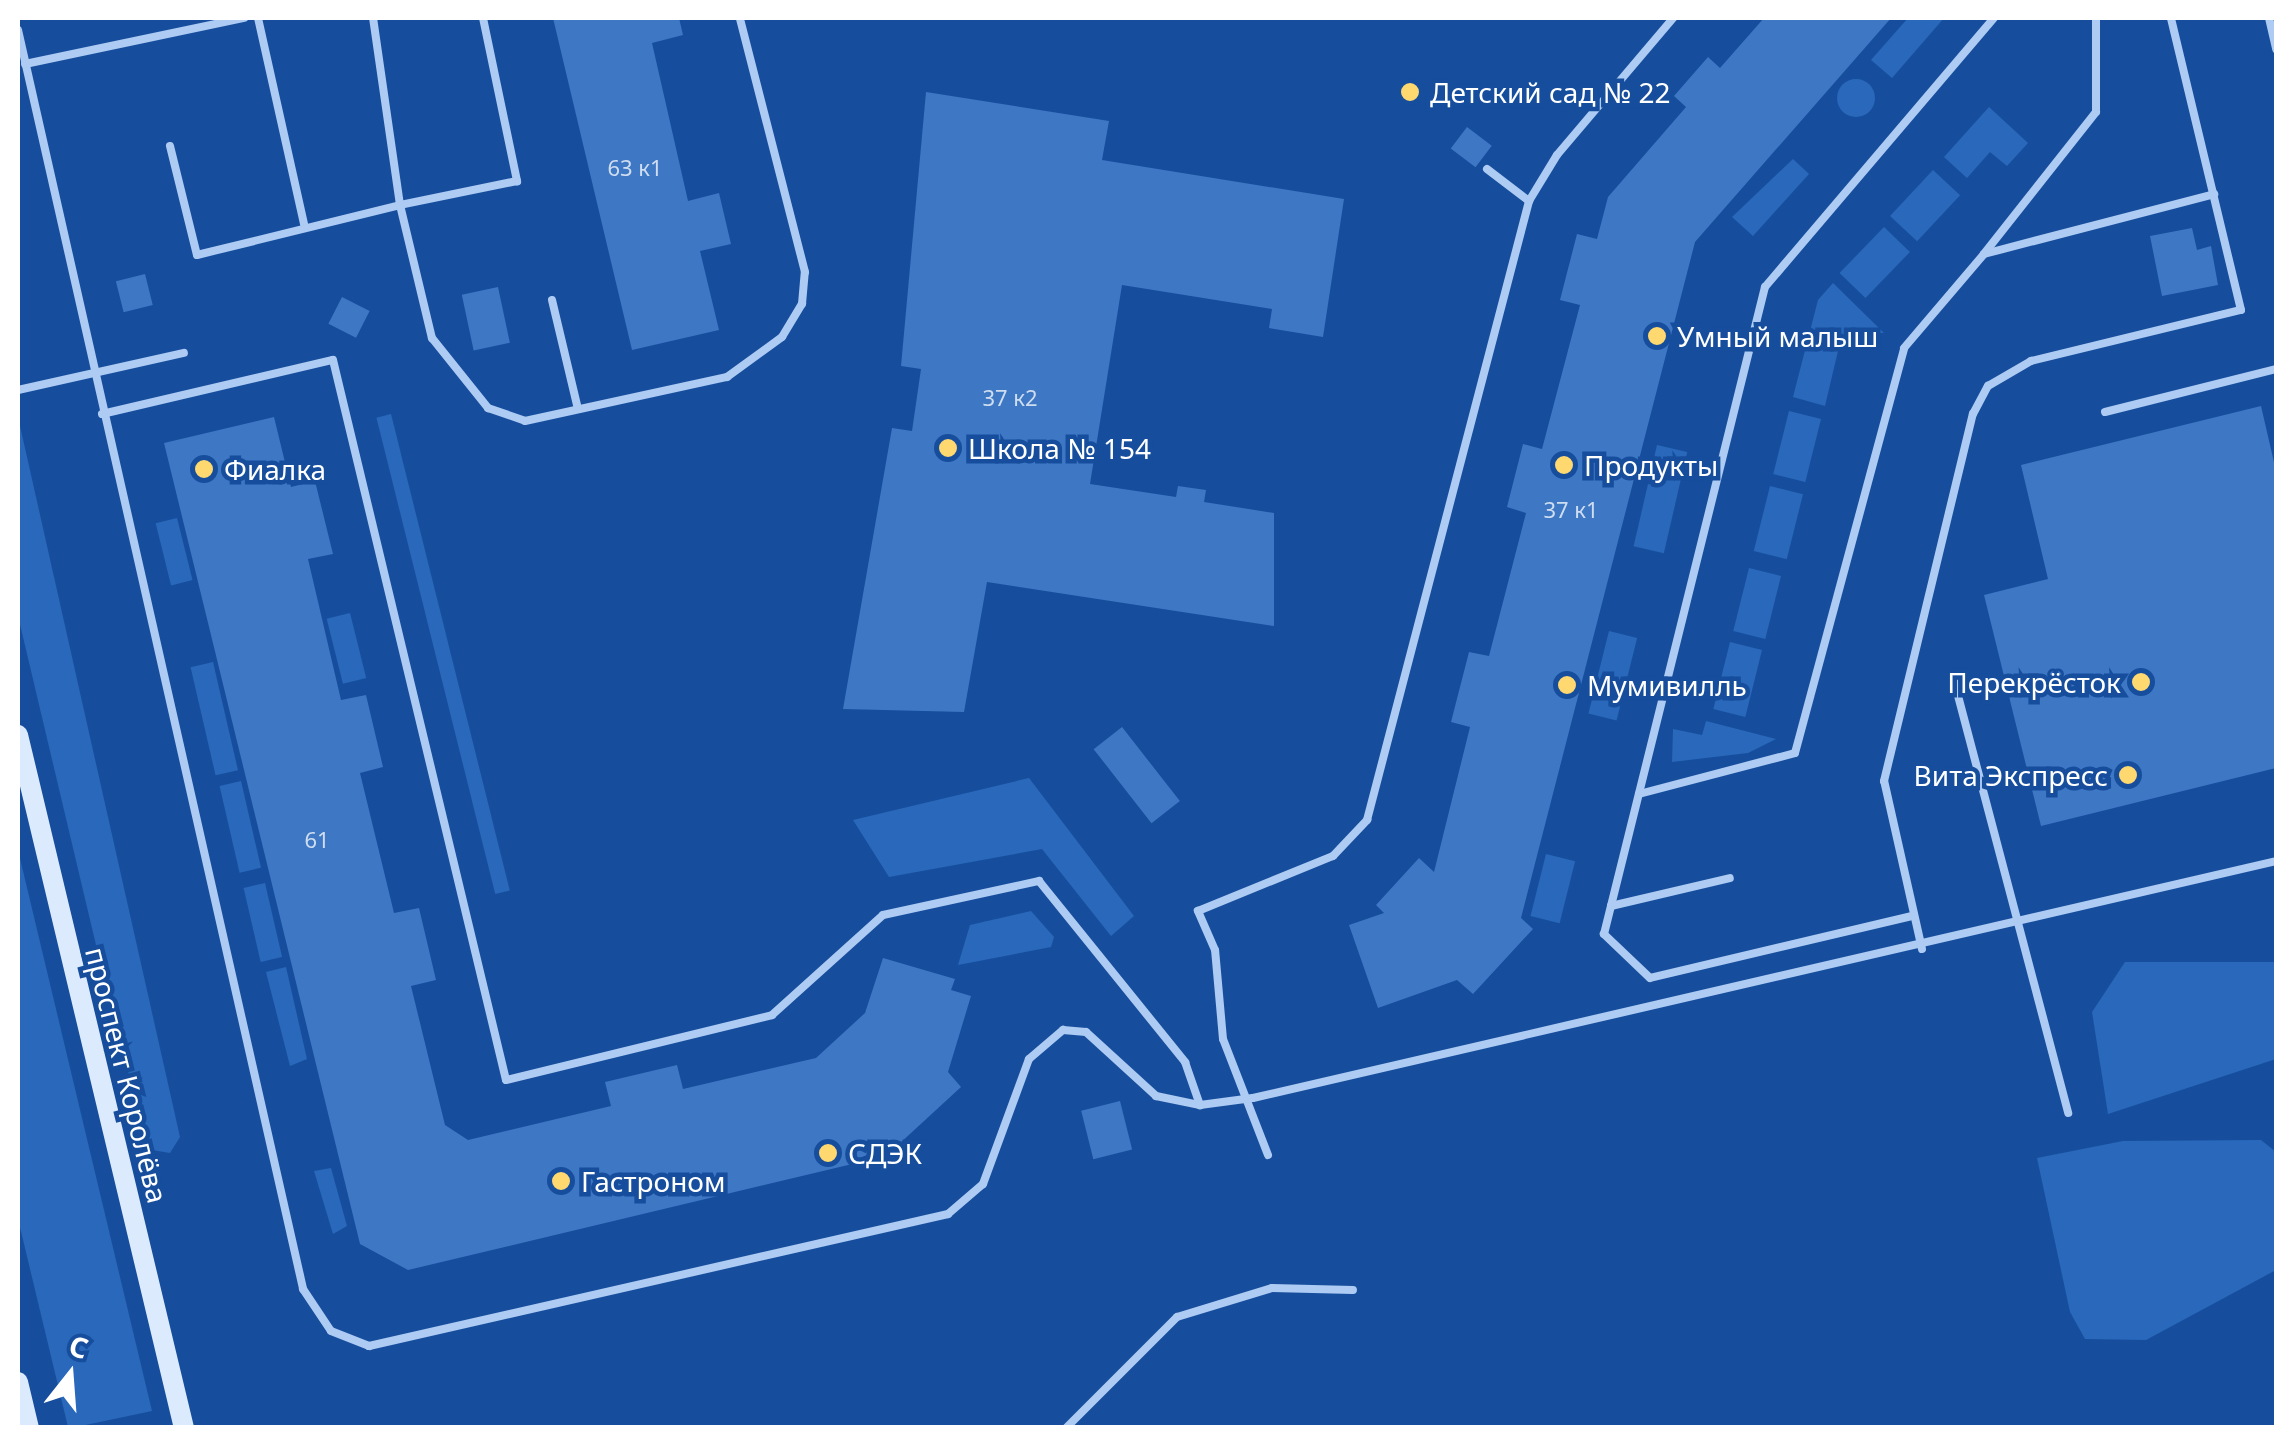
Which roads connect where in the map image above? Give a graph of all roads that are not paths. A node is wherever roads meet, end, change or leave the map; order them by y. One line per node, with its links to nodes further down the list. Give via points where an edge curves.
1 (244, 18): 13 (lane)
2 (258, 18): 19 (lane)
3 (372, 18): 18 (lane)
4 (482, 18): 18 (lane, via 517,181)
5 (740, 18): 26 (lane, via 805,272 802,304 782,337 727,377)
6 (1674, 18): 17 (lane, via 1557,154)
7 (1994, 18): 31 (lane, via 1765,287)
8 (2096, 18): 20 (lane, via 2096,112)
9 (2171, 18): 16 (lane)
10 (2269, 18): 12 (lane)
11 (18, 30): 13 (lane)
12 (2276, 49)
13 (26, 64): 24 (lane)
14 (170, 146): 19 (lane, via 197,255)
15 (1487, 169): 17 (lane)
16 (2214, 194): 20 (lane); 35 (lane, via 2242,310 2032,361 1988,386 1974,414 1884,781)
17 (1529, 201): 38 (lane, via 1367,820 1334,856 1198,911 1218,967 1223,1039)
18 (400, 204): 19 (lane); 26 (lane, via 432,338 452,372 488,408 525,420)
19 (305, 228)
20 (1984, 254): 31 (lane, via 1904,348 1795,753)
21 (552, 300): 26 (lane)
22 (184, 353): 24 (lane)
23 (2276, 370): 27 (lane)
24 (92, 374): 25 (lane); 28 (lane)
25 (18, 390)
26 (578, 409)
27 (2104, 412)
28 (102, 414): 39 (lane, via 333,360 506,1080 772,1015 883,915 1039,880 1186,1062); 39 (lane, via 303,1289 331,1331 369,1346 425,1339 948,1214 983,1184 1030,1058 1062,1030 1086,1032 1156,1096)
29 (1952, 673): 36 (lane)
30 (18, 736): 45 (street, проспект Королёва)
31 (1639, 794): 34 (lane)
32 (2276, 862): 36 (lane)
33 (1730, 878): 34 (lane)
34 (1611, 906): 35 (lane, via 1604,934 1650,978)
35 (1912, 916): 37 (lane)
36 (2021, 923): 37 (lane); 40 (lane)
37 (1922, 949): 38 (lane)
38 (1254, 1098): 39 (lane); 41 (lane)
39 (1200, 1105)
40 (2068, 1113)
41 (1268, 1155)
42 (1353, 1290): 46 (lane, via 1272,1288 1177,1317)
43 (18, 1382): 44 (street)
44 (29, 1428)
45 (184, 1428)
46 (1066, 1428)

